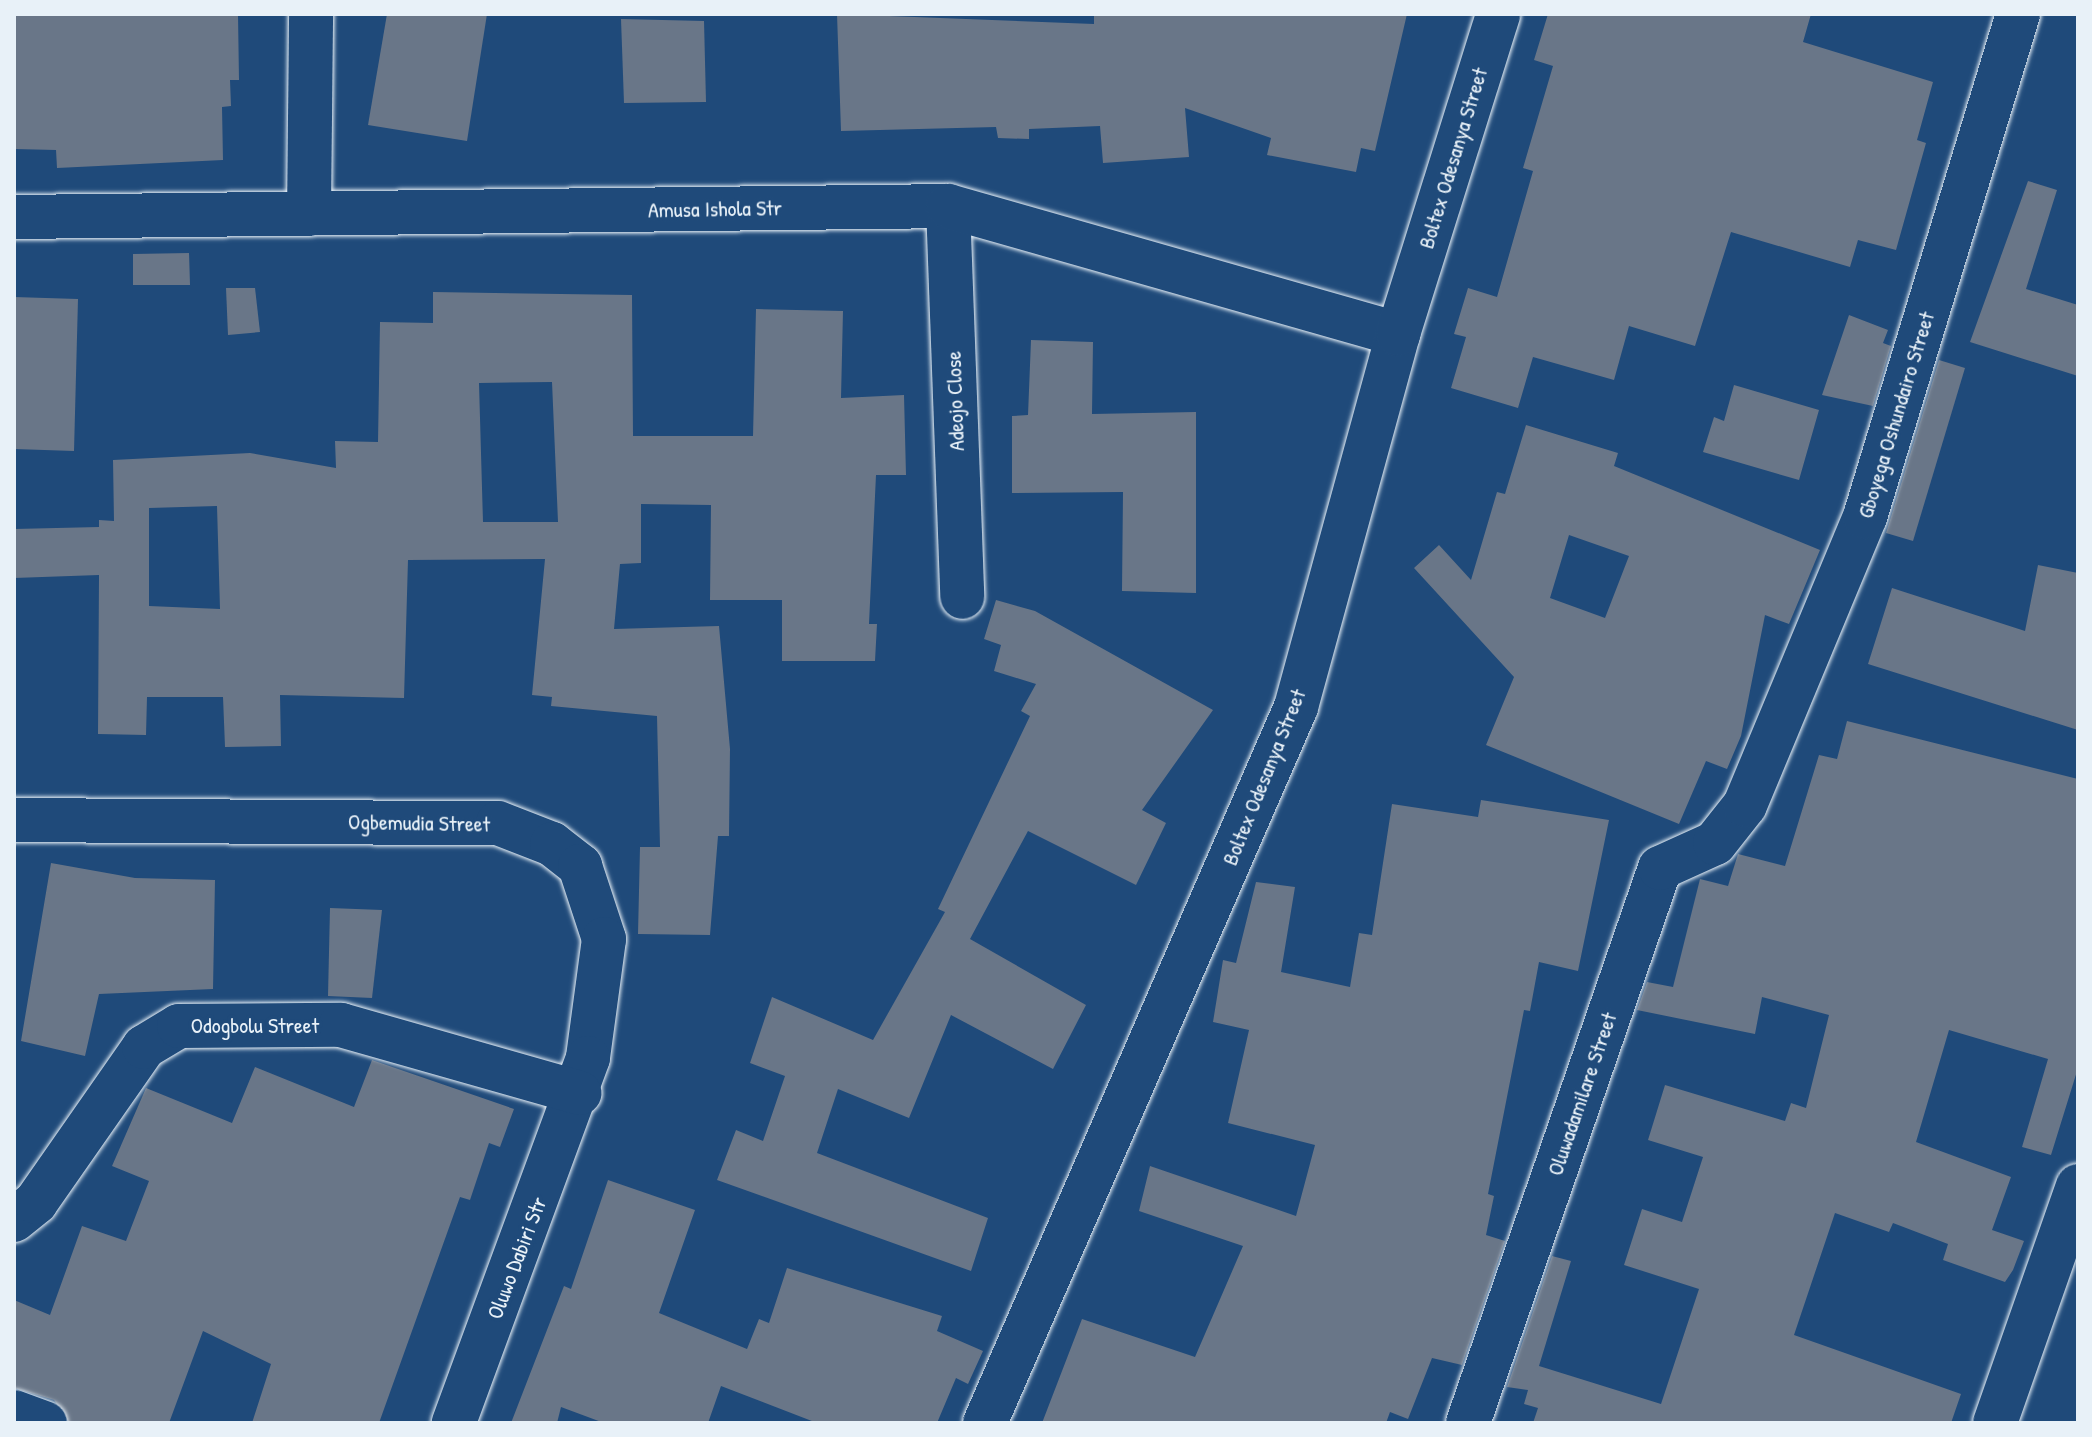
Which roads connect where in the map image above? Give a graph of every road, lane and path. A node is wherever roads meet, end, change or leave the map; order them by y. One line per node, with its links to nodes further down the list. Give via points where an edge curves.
1 (311, 14): 5 (street)
2 (1498, 14): 7 (street, Boltex Odesanya Street)
3 (2018, 14): 9 (street, Gboyega Oshundairo Street, via 1865,517)
4 (948, 206): 5 (street, Amusa Ishola Str); 7 (street, Amusa Ishola Str); 8 (street, Adeojo Close)
5 (309, 214): 6 (street, Amusa Ishola Str)
6 (14, 217)
7 (1398, 334): 17 (street, Boltex Odesanya Street, via 1296,707)
8 (962, 597)
9 (1745, 805): 18 (street, Oluwadamilare Street, via 1715,843 1660,868)
10 (14, 820): 11 (street, Ogbemudia Street, via 498,823 552,844 580,866 604,939)
11 (580, 1093): 13 (street, Odogbolu Street, via 341,1025 179,1026 144,1047 36,1202); 16 (street, Oluwo Dabiri Str)
12 (2078, 1186): 19 (street)
13 (14, 1220)
14 (14, 1412): 15 (street)
15 (45, 1423)
16 (454, 1423)
17 (985, 1423)
18 (1468, 1423)
19 (1995, 1423)

